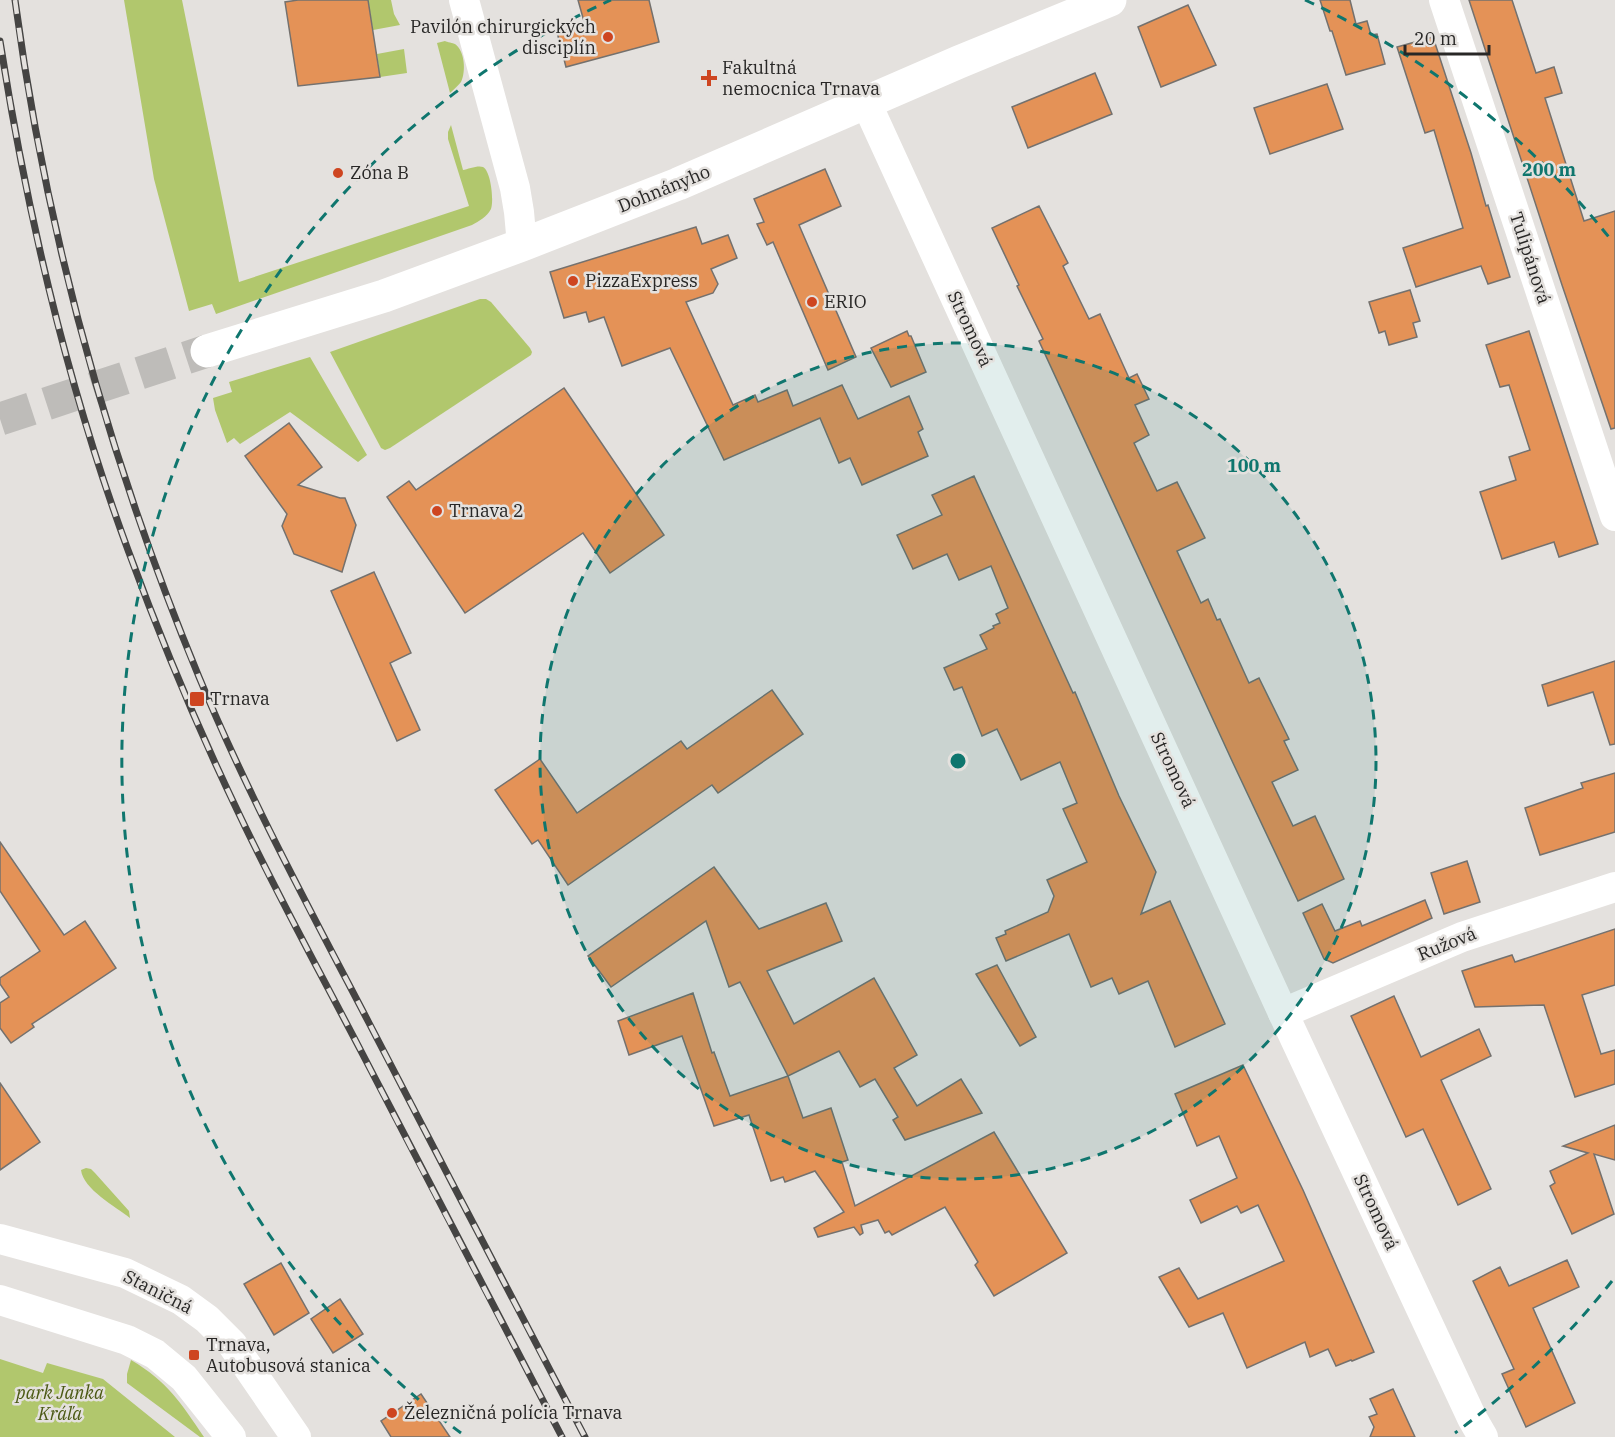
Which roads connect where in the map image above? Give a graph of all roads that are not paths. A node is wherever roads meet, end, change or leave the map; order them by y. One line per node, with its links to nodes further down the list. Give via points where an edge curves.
1 (464, 0): 5 (street, via 515,188)
2 (1110, 0): 4 (street, Dohnányho)
3 (1444, 0): 7 (street, Tulipánová)
4 (867, 102): 5 (street, Dohnányho, via 670,188); 9 (street, Stromová)
5 (522, 245): 6 (street, Dohnányho, via 384,296)
6 (207, 351)
7 (1615, 516)
8 (1615, 887): 9 (street, Ružová, via 1462,937)
9 (1283, 1013): 14 (street, Stromová)
10 (0, 1239): 13 (street, Staničná, via 125,1273 181,1300 232,1344)
11 (0, 1300): 12 (street, via 127,1340 154,1354 184,1378)
12 (231, 1437)
13 (296, 1437)
14 (1483, 1437)

